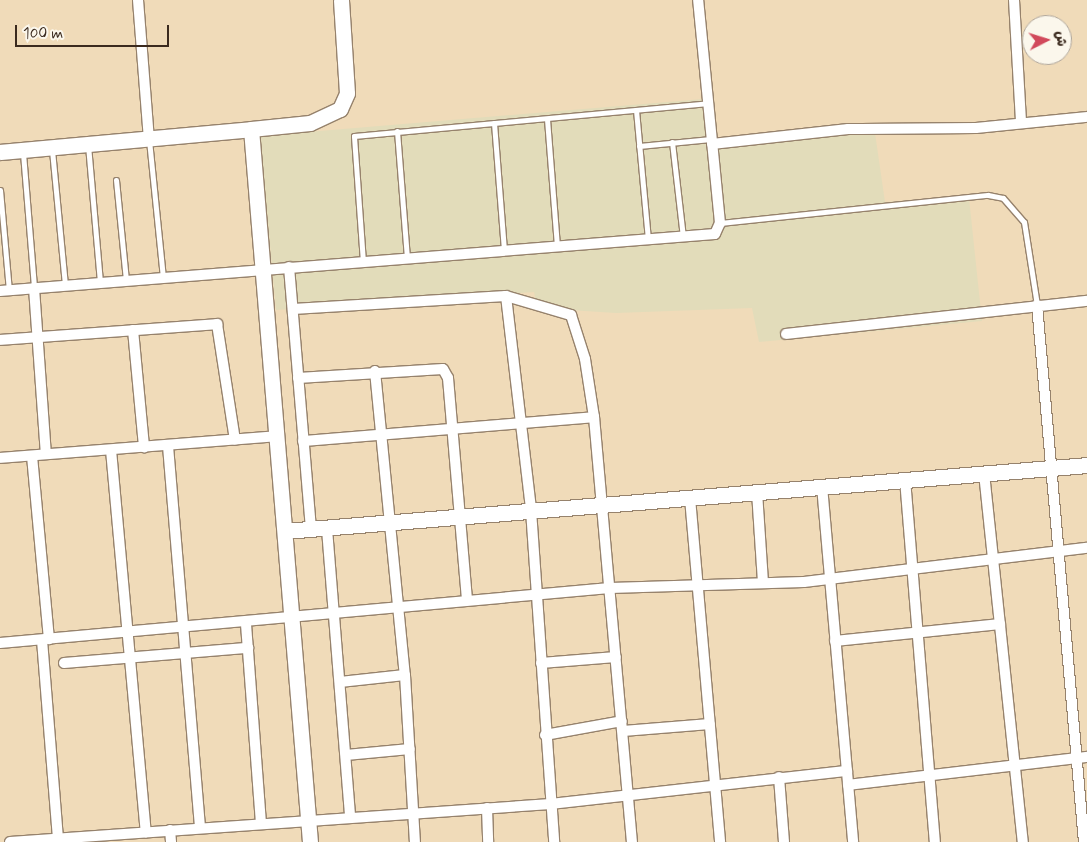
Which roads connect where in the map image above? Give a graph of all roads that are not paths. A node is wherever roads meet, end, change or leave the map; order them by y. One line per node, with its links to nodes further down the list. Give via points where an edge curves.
1 (138, 0): 13 (street)
2 (341, 0): 11 (street, via 348,93 340,109 310,123)
3 (698, 0): 5 (street)
4 (1014, 0): 10 (street)
5 (708, 103): 6 (lane); 15 (street)
6 (636, 110): 8 (lane); 17 (lane)
7 (1087, 116): 10 (street)
8 (547, 119): 9 (lane); 26 (lane)
9 (494, 123): 12 (lane); 27 (lane)
10 (1021, 123): 15 (street, via 848,129)
11 (251, 129): 13 (street); 31 (street)
12 (397, 132): 28 (lane); 29 (lane, via 358,135 352,140)
13 (149, 139): 16 (street); 32 (lane)
14 (672, 142): 15 (lane); 17 (lane); 24 (lane)
15 (712, 142): 23 (street)
16 (88, 144): 18 (street); 34 (lane)
17 (640, 146): 25 (lane)
18 (52, 147): 19 (street); 35 (lane)
19 (23, 150): 20 (street); 36 (lane)
20 (0, 152)
21 (116, 180): 33 (lane)
22 (0, 190): 37 (lane)
23 (720, 223): 24 (street, via 715,234); 40 (lane, via 988,195 1003,198 1024,222)
24 (683, 237): 25 (street)
25 (648, 240): 26 (street)
26 (557, 247): 27 (street)
27 (504, 251): 28 (street)
28 (407, 258): 29 (street)
29 (362, 262): 30 (street)
30 (289, 267): 31 (street); 41 (street)
31 (263, 268): 32 (street); 51 (street)
32 (163, 278): 33 (street)
33 (126, 280): 34 (street)
34 (100, 283): 35 (street)
35 (65, 286): 36 (street)
36 (34, 288): 37 (street); 44 (street)
37 (5, 290)
38 (506, 296): 41 (street); 48 (street, via 572,315 585,359); 49 (street)
39 (1087, 301): 40 (street)
40 (1037, 305): 43 (street); 62 (street)
41 (293, 309): 47 (street)
42 (133, 330): 44 (street); 53 (street, via 213,323 221,327); 56 (street)
43 (786, 334)
44 (38, 337): 45 (street); 58 (street)
45 (0, 340)
46 (375, 371): 47 (street); 50 (street, via 443,369); 52 (street)
47 (298, 378): 54 (street)
48 (594, 417): 49 (street); 68 (street)
49 (518, 426): 50 (street); 69 (street)
50 (452, 431): 52 (street); 70 (street)
51 (277, 436): 53 (street); 74 (street)
52 (381, 436): 54 (street); 71 (street)
53 (235, 440): 55 (street)
54 (304, 441): 73 (street)
55 (168, 446): 56 (street); 90 (street)
56 (144, 447): 57 (street)
57 (111, 450): 58 (street); 92 (street)
58 (46, 454): 59 (street)
59 (32, 456): 60 (street); 93 (street)
60 (0, 458)
61 (1087, 465): 62 (street)
62 (1050, 468): 63 (street); 76 (street)
63 (984, 473): 64 (street); 77 (street)
64 (904, 479): 65 (street); 78 (street)
65 (822, 486): 66 (street); 79 (street)
66 (756, 492): 67 (street); 80 (street)
67 (690, 498): 68 (street); 81 (street)
68 (603, 505): 69 (street); 82 (street)
69 (531, 510): 70 (street); 83 (street)
70 (460, 517): 71 (street); 84 (street)
71 (389, 524): 72 (street); 85 (street)
72 (327, 529): 73 (street); 86 (street)
73 (311, 530): 74 (street)
74 (285, 532): 87 (street)
75 (1087, 548): 76 (street)
76 (1057, 551): 77 (street); 110 (street)
77 (993, 559): 78 (street); 89 (street)
78 (911, 566): 79 (street); 91 (street)
79 (829, 576): 80 (street); 94 (street)
80 (763, 583): 81 (street)
81 (699, 584): 82 (street); 104 (street)
82 (610, 588): 83 (street); 99 (street)
83 (535, 594): 84 (street); 101 (street)
84 (468, 600): 85 (street)
85 (398, 608): 86 (street); 102 (street)
86 (334, 614): 87 (street); 103 (street)
87 (292, 617): 88 (street); 122 (street)
88 (246, 624): 90 (street); 96 (street)
89 (1000, 624): 91 (street); 111 (street)
90 (184, 628): 92 (street); 97 (street)
91 (917, 630): 94 (street); 113 (street)
92 (130, 633): 93 (street); 98 (street)
93 (45, 640): 95 (street); 127 (street)
94 (835, 641): 112 (street)
95 (0, 644)
96 (248, 648): 97 (street); 123 (street)
97 (187, 652): 98 (street); 124 (street)
98 (131, 657): 100 (street); 126 (street)
99 (616, 658): 101 (street); 105 (street)
100 (64, 663)
101 (541, 663): 106 (street)
102 (405, 676): 103 (street); 107 (street)
103 (340, 682): 108 (street)
104 (710, 724): 105 (street); 115 (street)
105 (622, 726): 106 (street); 117 (street)
106 (545, 735): 118 (street)
107 (410, 749): 108 (street); 120 (street)
108 (346, 755): 121 (street)
109 (1087, 757): 110 (street)
110 (1076, 758): 111 (street); 141 (street)
111 (1015, 768): 113 (street); 140 (street)
112 (847, 771): 114 (street); 116 (street)
113 (929, 777): 116 (street); 139 (street)
114 (779, 778): 115 (street); 137 (street)
115 (715, 784): 117 (street); 136 (street)
116 (848, 785): 138 (street)
117 (628, 795): 118 (street); 135 (street)
118 (551, 804): 119 (street); 134 (street)
119 (486, 808): 120 (street); 133 (street)
120 (412, 812): 121 (street); 132 (street)
121 (350, 816): 122 (street)
122 (308, 818): 123 (street); 131 (street)
123 (261, 823): 124 (street)
124 (200, 828): 125 (street)
125 (170, 830): 126 (street); 130 (street)
126 (146, 832): 127 (street)
127 (58, 839): 128 (street)
128 (39, 841): 129 (street)
129 (10, 842)
130 (171, 842)
131 (310, 842)
132 (415, 842)
133 (488, 842)
134 (554, 842)
135 (632, 842)
136 (720, 842)
137 (784, 842)
138 (853, 842)
139 (934, 842)
140 (1023, 842)
141 (1084, 842)

